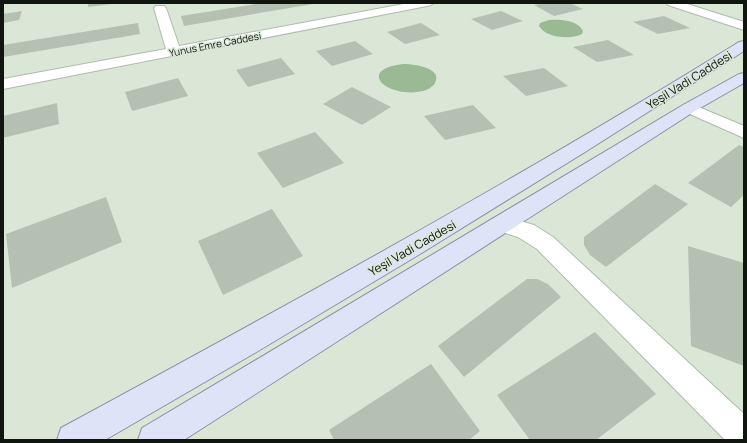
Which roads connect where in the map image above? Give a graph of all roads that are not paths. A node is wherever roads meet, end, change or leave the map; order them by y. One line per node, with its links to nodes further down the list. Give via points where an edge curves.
1 (379, 3): 5 (street)
2 (427, 3): 5 (street, Yunus Emre Caddesi)
3 (672, 3): 6 (street)
4 (160, 8): 8 (street)
5 (394, 10): 8 (street, Yunus Emre Caddesi, via 298,34)
6 (744, 26)
7 (744, 45): 17 (main road, Yeşil Vadi Caddesi, via 541,172 296,316)
8 (174, 52): 10 (street, Yunus Emre Caddesi)
9 (744, 77): 11 (main road, Yeşil Vadi Caddesi)
10 (3, 84)
11 (689, 108): 12 (street); 13 (main road, Yeşil Vadi Caddesi)
12 (744, 133)
13 (539, 202): 14 (main road, Yeşil Vadi Caddesi); 15 (street, via 535,224)
14 (503, 224): 15 (street, via 526,231); 18 (main road, Yeşil Vadi Caddesi)
15 (545, 244): 16 (street)
16 (744, 436)
17 (73, 440)
18 (154, 440)

